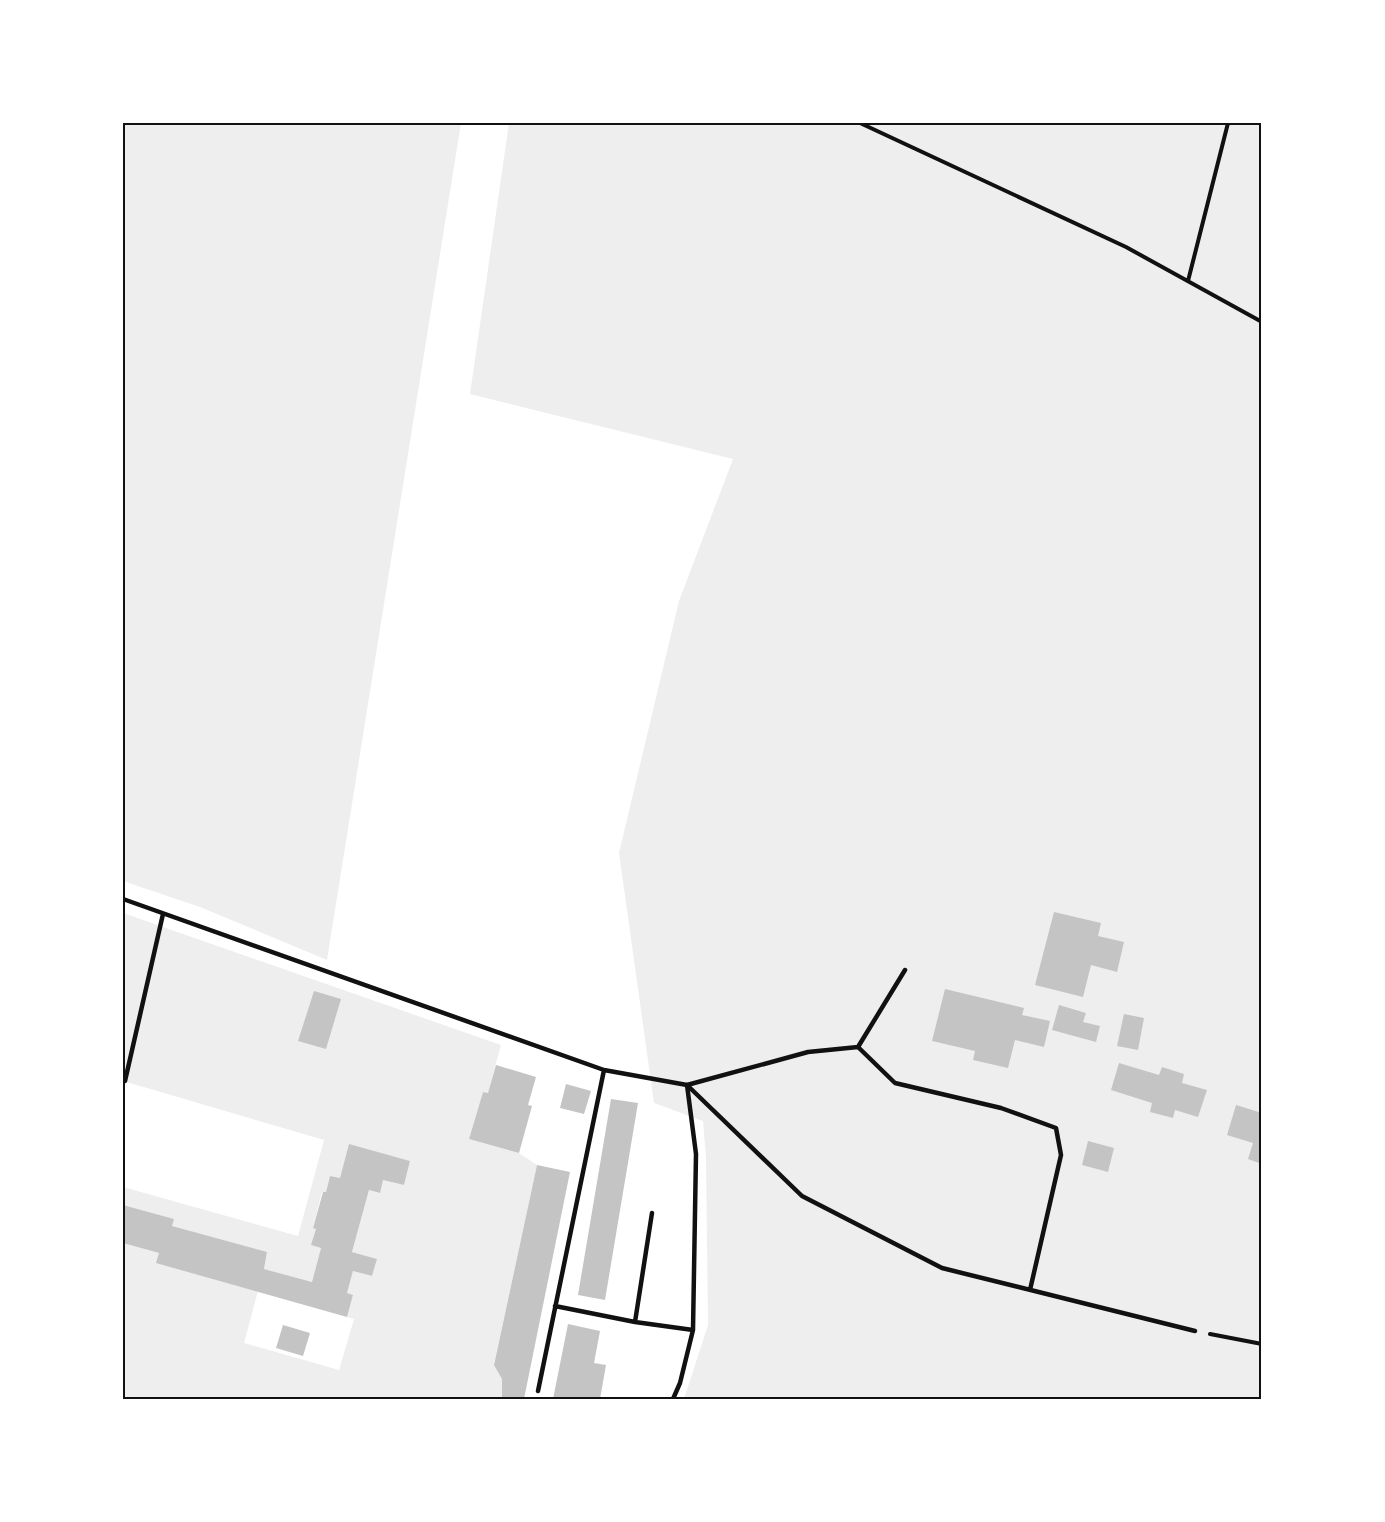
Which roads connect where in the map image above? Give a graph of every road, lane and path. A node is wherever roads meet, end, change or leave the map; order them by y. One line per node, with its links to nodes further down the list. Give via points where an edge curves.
1 (860, 123): 3 (path, via 1126,247)
2 (1228, 123): 3 (path)
3 (1188, 281): 4 (path)
4 (1262, 322)
5 (123, 899): 6 (lane)
6 (163, 914): 9 (lane); 10 (lane)
7 (905, 970): 8 (lane)
8 (858, 1047): 11 (lane, via 808,1052); 13 (lane, via 895,1083 1001,1108 1056,1128 1061,1155)
9 (604, 1070): 11 (lane); 14 (lane)
10 (125, 1081)
11 (687, 1085): 13 (lane, via 802,1196 942,1268); 16 (lane, via 696,1154)
12 (652, 1214): 15 (lane)
13 (1030, 1290): 17 (lane)
14 (555, 1306): 15 (lane); 19 (lane)
15 (635, 1322): 16 (lane)
16 (693, 1330): 20 (lane)
17 (1195, 1331): 18 (path)
18 (1262, 1344)
19 (538, 1391)
20 (673, 1399)

